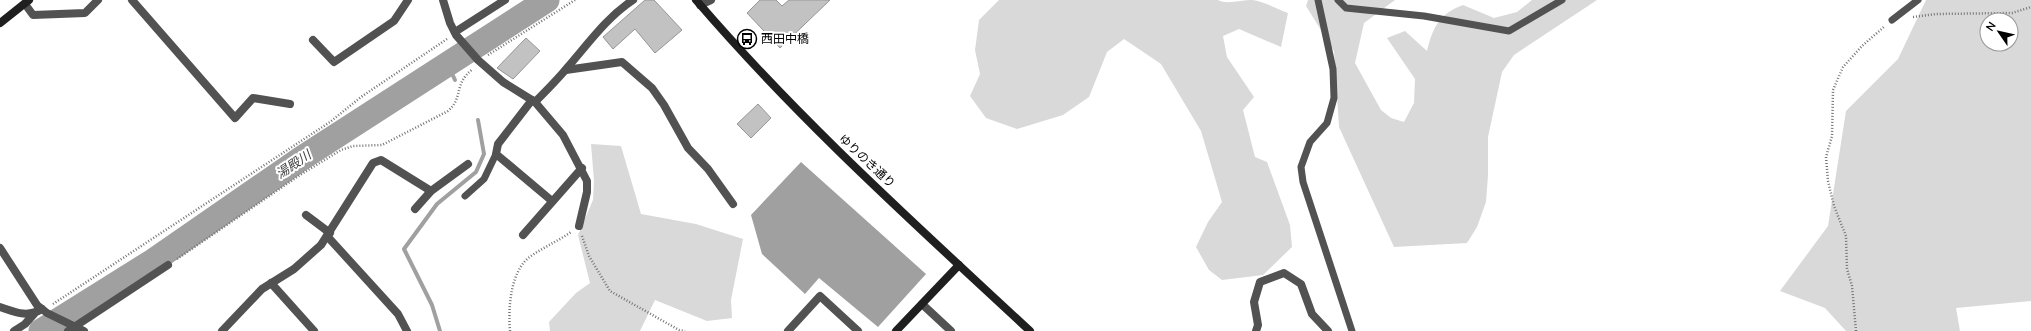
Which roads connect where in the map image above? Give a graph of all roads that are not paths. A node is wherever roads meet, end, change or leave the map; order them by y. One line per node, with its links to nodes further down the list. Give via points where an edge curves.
1 (98, 0): 12 (street, via 85,13 33,15)
2 (132, 0): 20 (street, via 235,118 253,98)
3 (408, 0): 17 (street, via 394,22 334,62)
4 (443, 0): 16 (street)
5 (504, 0): 16 (street)
6 (633, 0): 18 (street, via 605,22)
7 (711, 0): 13 (street)
8 (1318, 0): 54 (lane, via 1333,69 1334,98 1327,123 1310,142 1301,167 1303,182)
9 (1338, 0): 10 (lane, via 1346,8 1424,16 1509,31)
10 (1562, 0)
11 (1918, 0): 14 (lane)
12 (27, 2): 15 (street)
13 (698, 3): 35 (street, ゆりのき通り, via 801,114)
14 (1892, 20)
15 (0, 23)
16 (456, 33): 19 (street, via 479,61 503,82)
17 (313, 40)
18 (566, 70): 19 (street); 27 (street, via 622,62 652,88 688,148 708,169)
19 (534, 101): 21 (street, via 498,144); 23 (street, via 563,135)
20 (290, 104)
21 (496, 154): 25 (lane, via 484,179); 26 (street)
22 (468, 164): 24 (street)
23 (582, 168): 26 (street); 30 (street, via 587,181 587,192)
24 (431, 191): 28 (street); 31 (street, via 378,160)
25 (465, 196)
26 (552, 201): 32 (street)
27 (733, 204)
28 (415, 209)
29 (306, 215): 31 (street)
30 (579, 226)
31 (328, 235): 36 (street, via 310,257); 46 (street, via 398,314)
32 (523, 235)
33 (0, 248): 39 (street, via 32,301)
34 (168, 265): 41 (street)
35 (959, 265): 37 (street); 51 (street, ゆりのき通り)
36 (271, 283): 44 (street, via 262,289); 45 (street)
37 (922, 304): 49 (street); 50 (street)
38 (0, 307): 40 (street, via 20,314)
39 (44, 311): 40 (street); 41 (street)
40 (34, 314): 42 (street)
41 (71, 327): 43 (street)
42 (14, 331)
43 (84, 331)
44 (222, 331)
45 (314, 331)
46 (407, 331)
47 (788, 331): 48 (street, via 820,296)
48 (858, 331)
49 (896, 331)
50 (951, 331)
51 (1030, 331)
52 (1256, 331): 53 (street, via 1258,325 1254,302 1260,282 1284,273 1301,284 1312,314)
53 (1328, 331)
54 (1352, 331)

